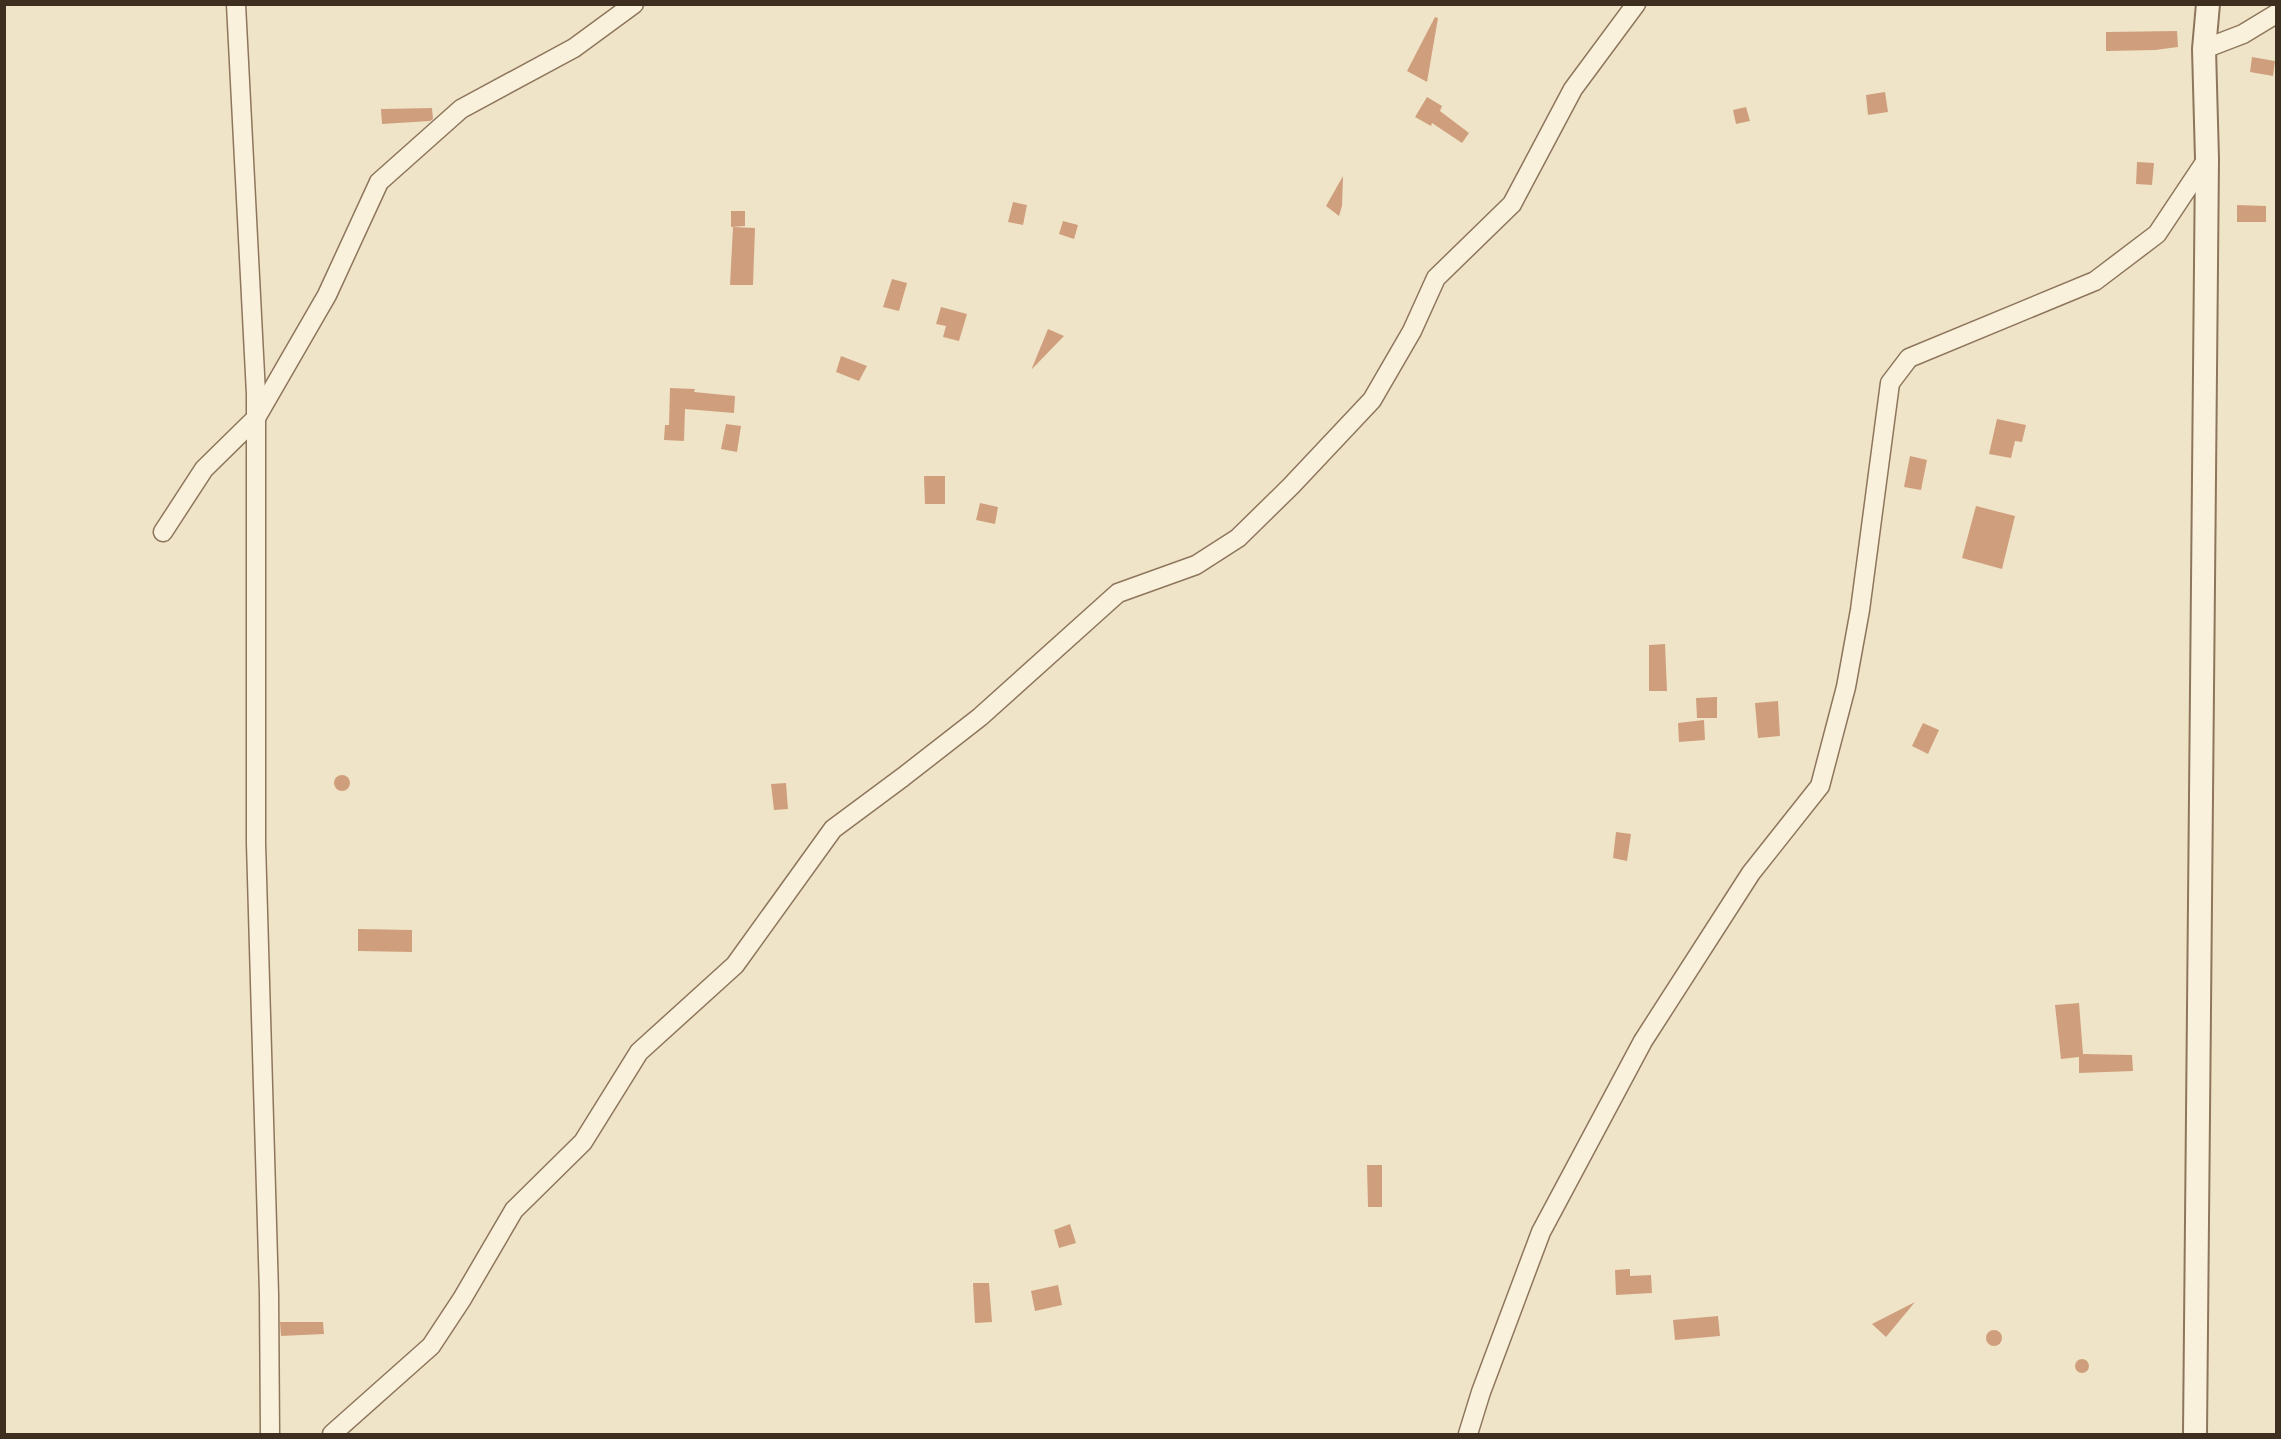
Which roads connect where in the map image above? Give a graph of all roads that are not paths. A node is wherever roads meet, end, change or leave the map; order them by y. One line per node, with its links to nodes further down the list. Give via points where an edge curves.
1 (236, 4): 8 (street)
2 (634, 4): 8 (street, via 574,48 461,109 379,182 327,295)
3 (1636, 4): 11 (street, via 1573,89 1512,204 1436,278 1412,331 1372,400 1238,538 1197,565 1118,593 980,717 833,829 735,965 639,1052 583,1142 514,1210 431,1346)
4 (2208, 4): 6 (street)
5 (2277, 14): 6 (street, via 2243,34)
6 (2204, 49): 7 (street)
7 (2207, 159): 12 (street, via 2157,234 2095,282 1909,358 1890,383 1860,610 1846,687 1820,786 1751,873 1643,1041 1541,1232); 13 (street)
8 (256, 418): 9 (street, via 204,469); 10 (street, via 256,843)
9 (163, 532)
10 (270, 1434)
11 (332, 1434)
12 (1468, 1434)
13 (2196, 1434)

